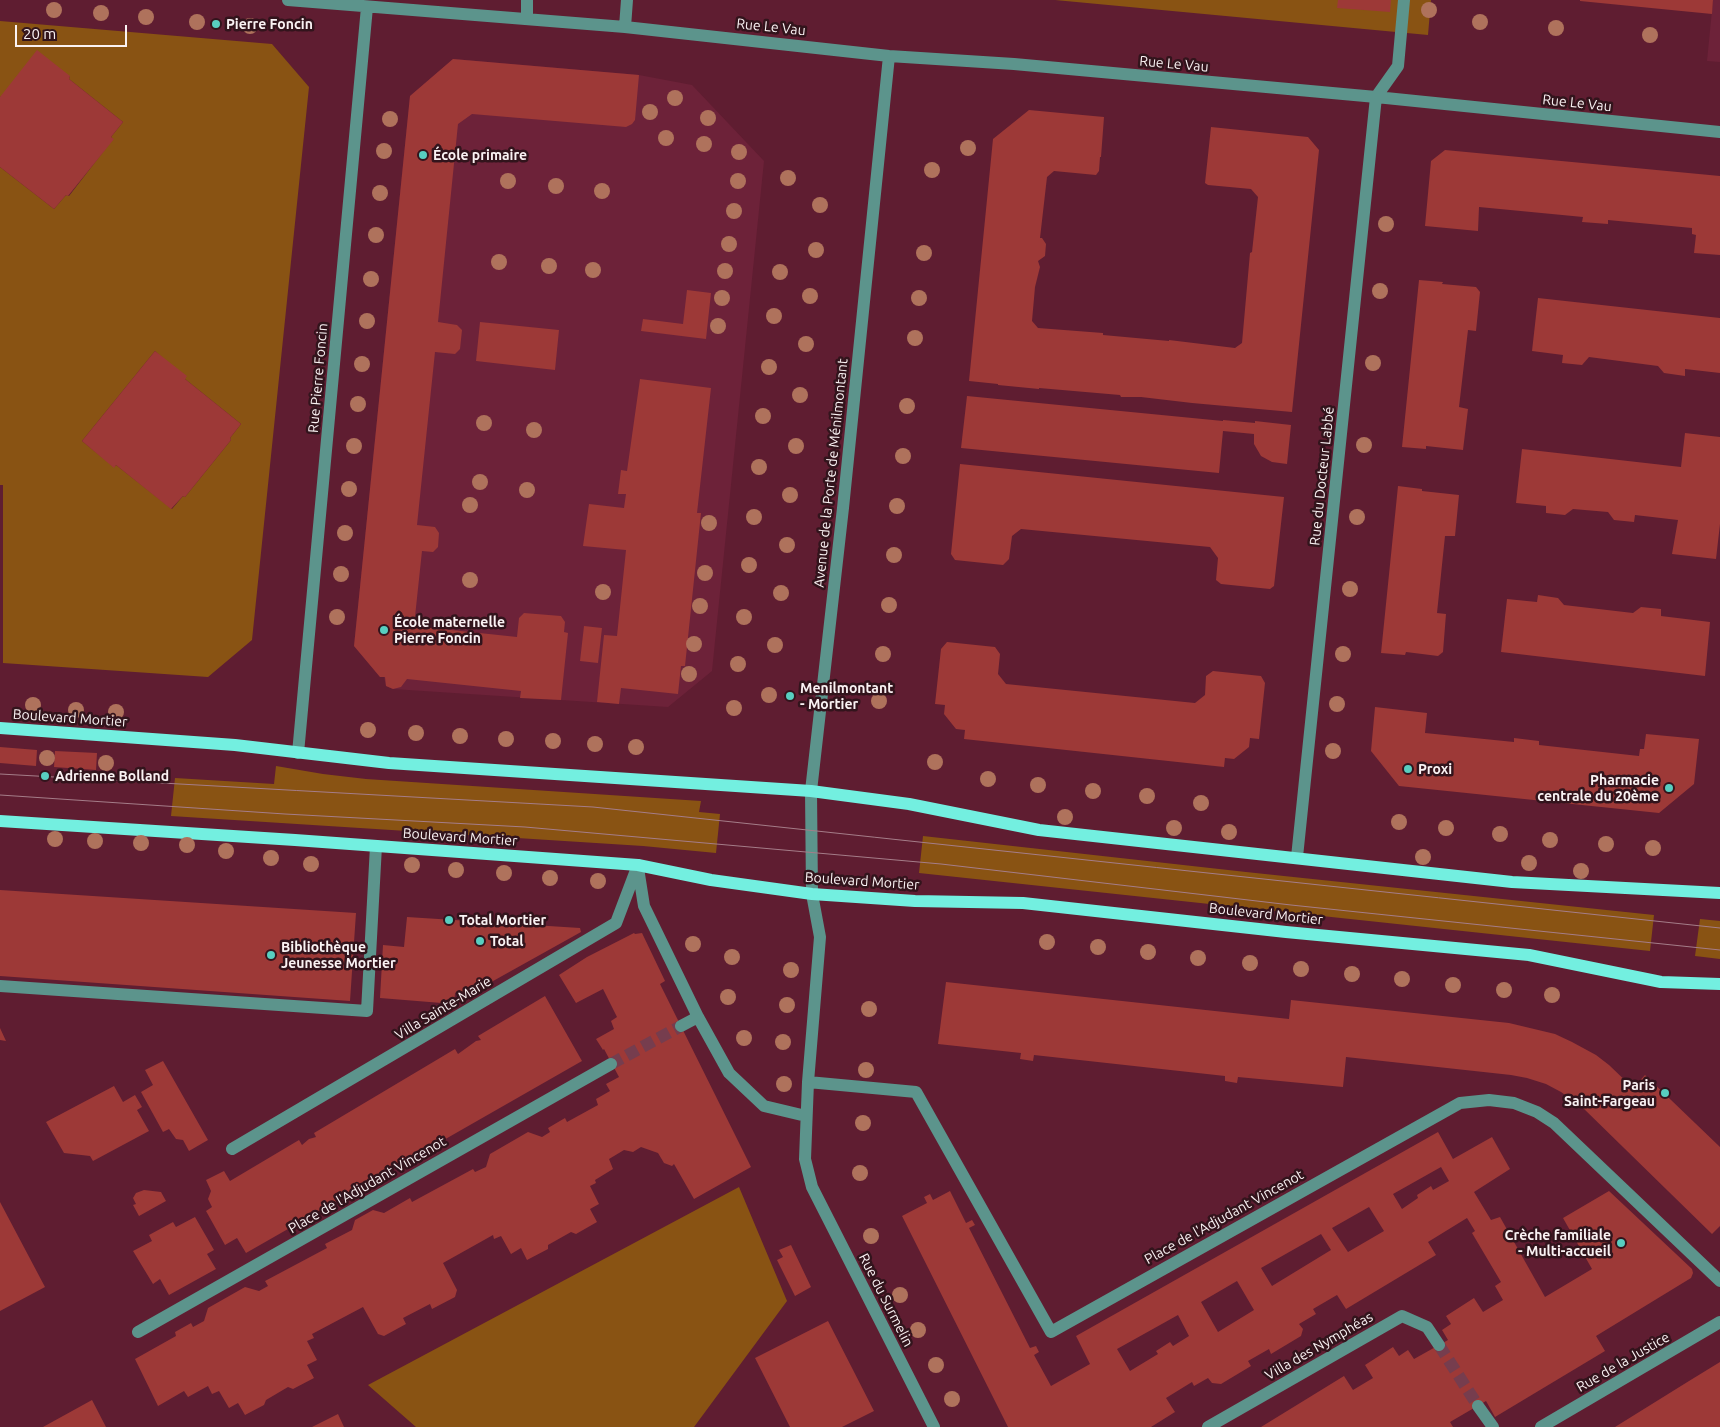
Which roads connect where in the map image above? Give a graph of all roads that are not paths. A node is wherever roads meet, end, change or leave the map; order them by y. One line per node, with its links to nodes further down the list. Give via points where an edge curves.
1 (288, 0): 5 (street, Rue Le Vau)
2 (528, 0): 6 (street)
3 (627, 0): 7 (street)
4 (1404, 0): 9 (street, via 1398,66)
5 (367, 7): 6 (street, Rue Le Vau); 12 (street, Rue Pierre Foncin)
6 (528, 19): 7 (street, Rue Le Vau)
7 (625, 27): 8 (street, Rue Le Vau)
8 (889, 56): 9 (street, Rue Le Vau, via 1014,64); 13 (street, Avenue de la Porte de Ménilmontant)
9 (1376, 97): 10 (street, Rue Le Vau); 16 (street, Rue du Docteur Labbé)
10 (1720, 132)
11 (0, 728): 12 (main road, Boulevard Mortier, via 235,745)
12 (298, 753): 13 (main road, Boulevard Mortier, via 389,763)
13 (811, 791): 16 (main road, Boulevard Mortier, via 909,804 1039,830); 19 (street, Avenue de la Porte de Ménilmontant)
14 (0, 821): 15 (main road, Boulevard Mortier)
15 (376, 846): 17 (main road, Boulevard Mortier); 21 (street, via 366,1011)
16 (1297, 857): 18 (main road, Boulevard Mortier, via 1512,882)
17 (638, 866): 19 (main road, Boulevard Mortier); 22 (street, via 644,906); 27 (street, Villa Sainte-Marie, via 616,923)
18 (1720, 893)
19 (812, 894): 20 (main road, Boulevard Mortier, via 915,901 1023,903 1529,955 1661,982); 25 (street, via 820,937)
20 (1720, 984)
21 (0, 986)
22 (698, 1017): 23 (street); 26 (street, via 729,1073 764,1106)
23 (681, 1026)
24 (611, 1064): 30 (street, Place de l'Adjudant Vincenot)
25 (808, 1082): 26 (street); 28 (street, Place de l'Adjudant Vincenot, via 916,1092 1051,1332 1460,1103 1489,1100 1514,1103 1554,1123)
26 (806, 1116): 33 (street, Rue du Surmelin, via 805,1159 812,1187)
27 (232, 1149)
28 (1720, 1281)
29 (1720, 1322): 36 (street, Rue de la Justice)
30 (138, 1332)
31 (1439, 1345): 34 (street, Villa des Nymphéas, via 1428,1327 1402,1316)
32 (1478, 1406): 35 (street)
33 (934, 1427)
34 (1208, 1427)
35 (1492, 1427)
36 (1541, 1427)

